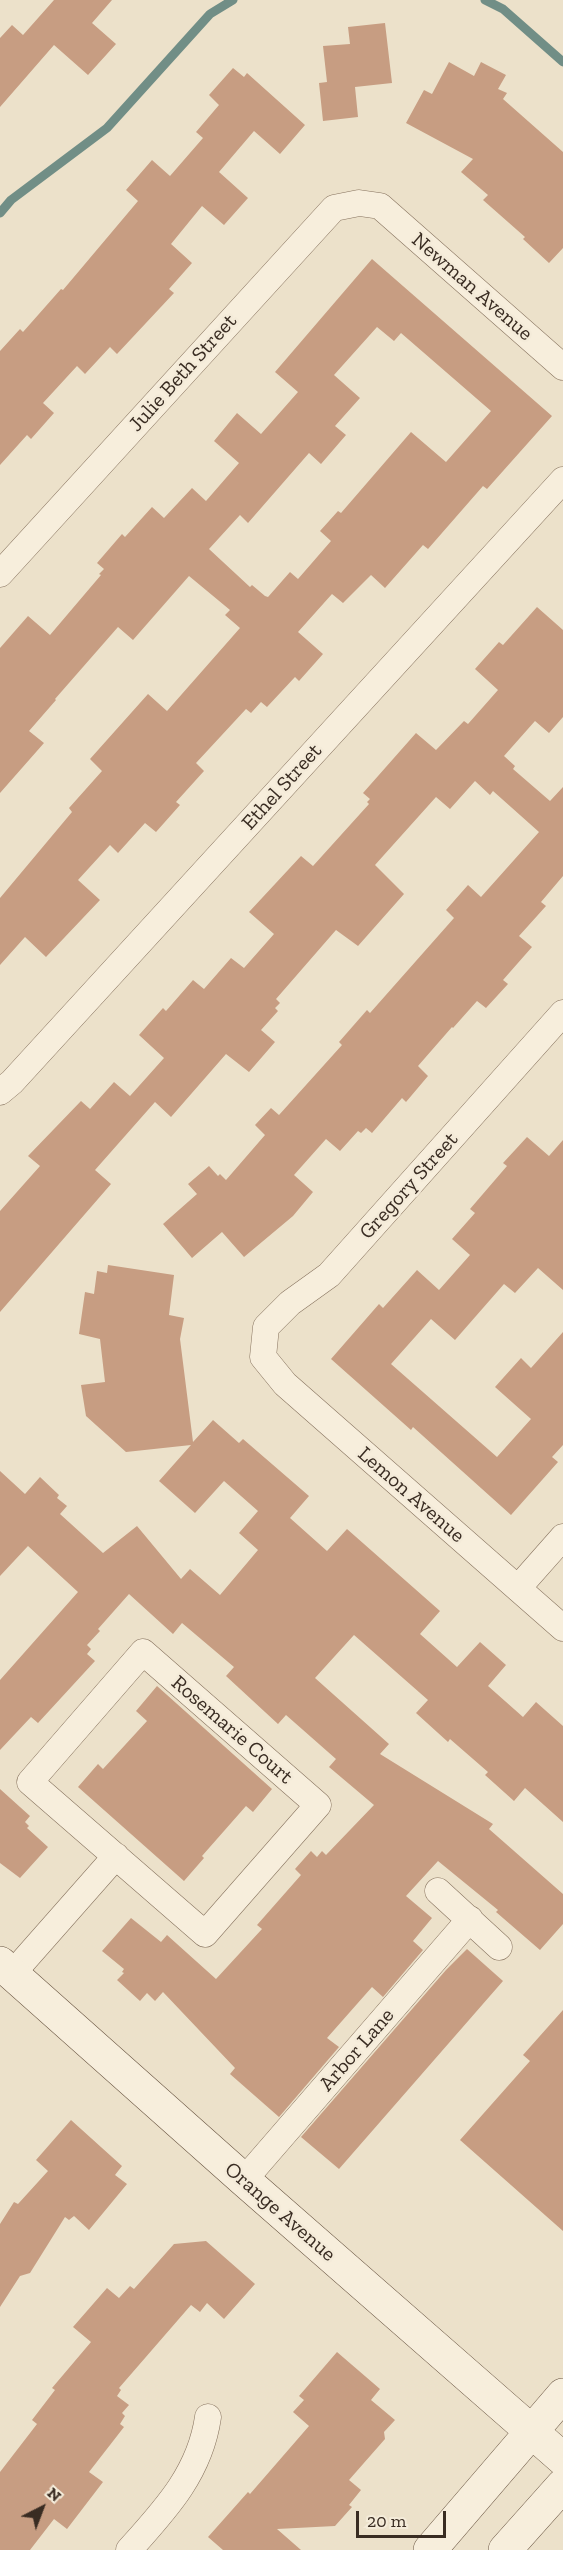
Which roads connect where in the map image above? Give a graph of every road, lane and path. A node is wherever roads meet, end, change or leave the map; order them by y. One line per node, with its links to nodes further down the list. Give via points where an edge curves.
1 (380, 206): 2 (street, Newman Avenue); 4 (street, Julie Beth Street, via 359,203 334,208)
2 (563, 367)
3 (563, 480): 6 (street, Ethel Street)
4 (0, 574)
5 (563, 1013): 7 (street, Gregory Street, via 329,1275 290,1303 266,1328)
6 (0, 1092)
7 (263, 1357): 9 (street, Lemon Avenue, via 285,1384)
8 (563, 1537): 9 (street)
9 (518, 1588): 10 (street, Lemon Avenue)
10 (563, 1628)
11 (116, 1856): 11 (street, Rosemarie Court, via 205,1934 318,1805 143,1652 30,1782); 15 (street)
12 (438, 1891): 13 (street)
13 (470, 1919): 14 (street); 16 (street, Arbor Lane)
14 (499, 1947)
15 (6, 1968): 16 (main road, Orange Avenue)
16 (244, 2180): 19 (main road, Orange Avenue)
17 (563, 2395): 19 (main road)
18 (208, 2417): 22 (street, via 205,2438 181,2490)
19 (531, 2431): 20 (main road, Orange Avenue); 23 (main road)
20 (563, 2458)
21 (563, 2485): 24 (main road)
22 (129, 2550)
23 (430, 2550)
24 (505, 2550)

